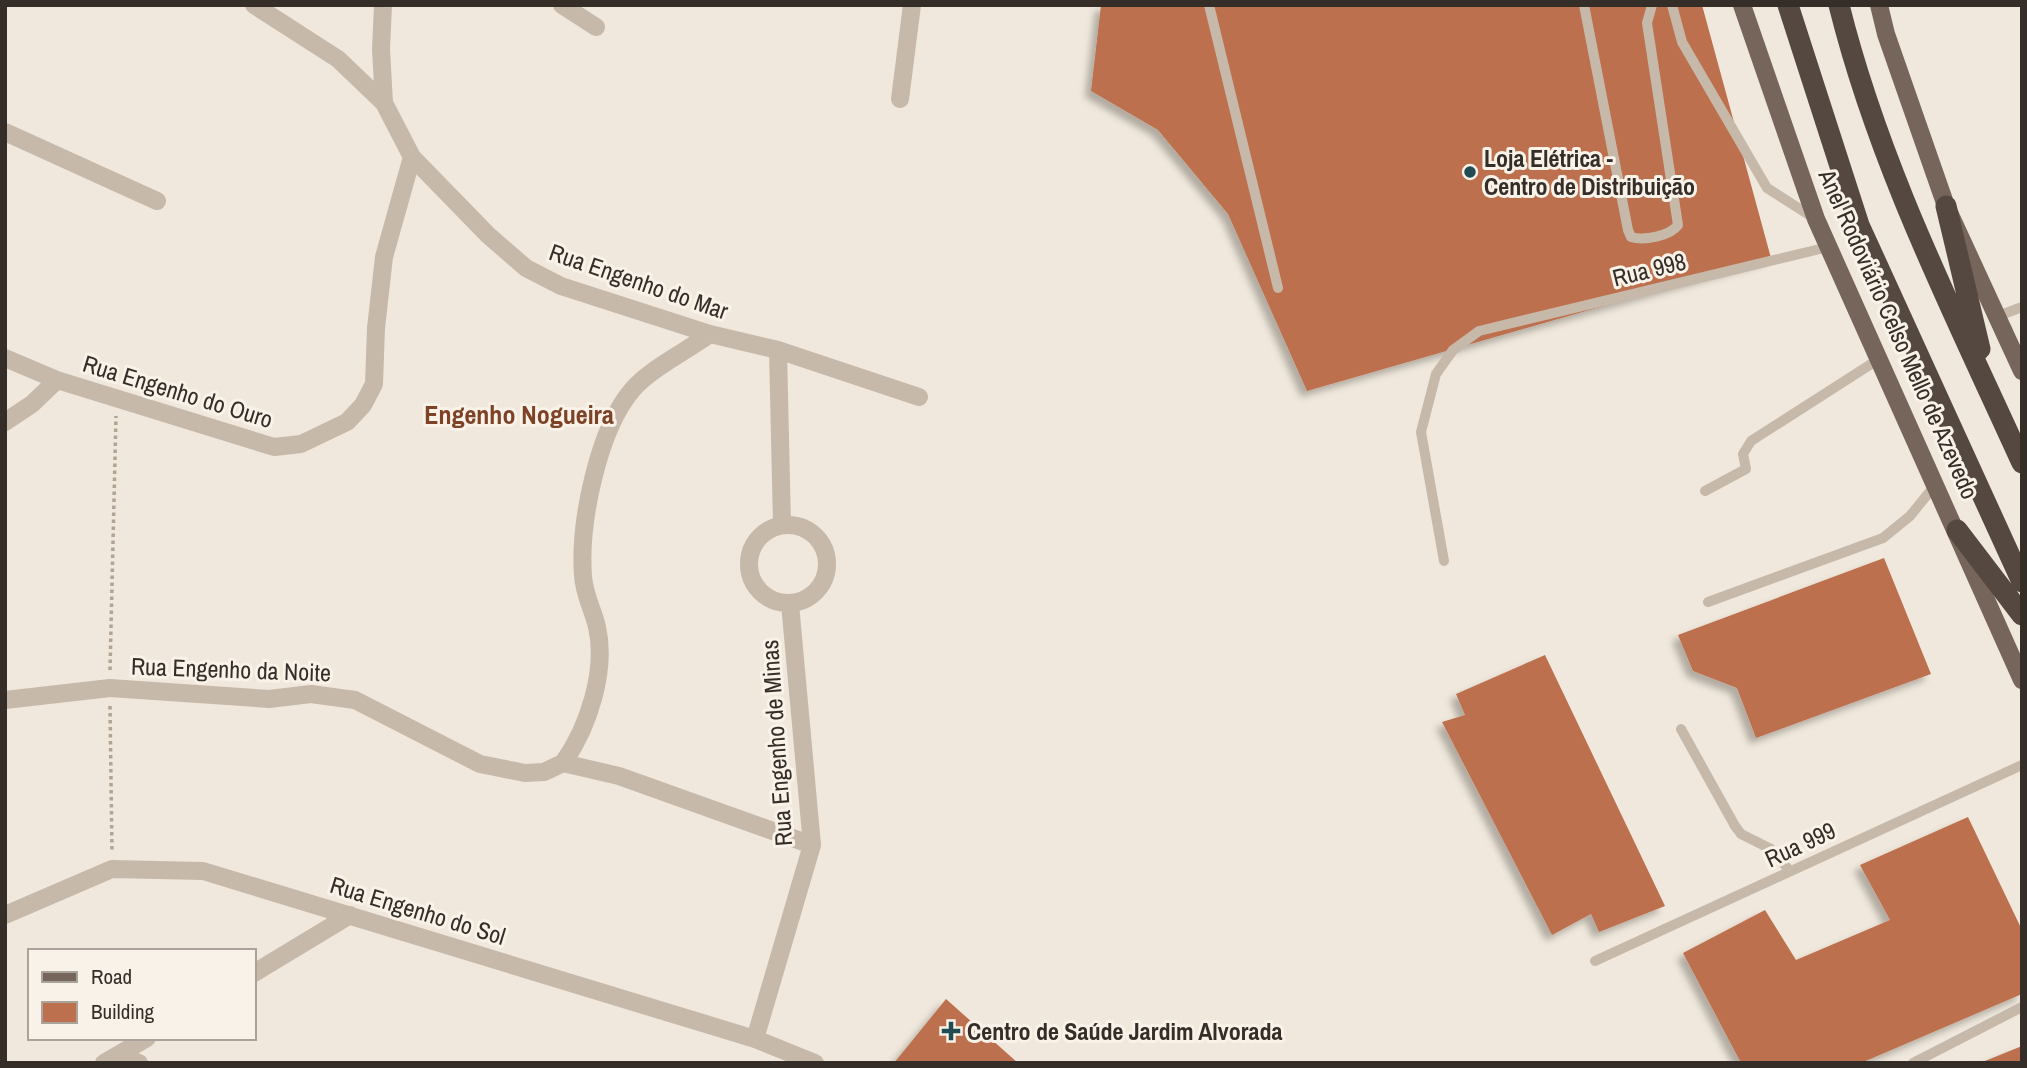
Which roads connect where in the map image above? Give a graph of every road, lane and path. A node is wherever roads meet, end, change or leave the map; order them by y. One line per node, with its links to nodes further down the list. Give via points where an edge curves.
1 (254, 5): 15 (street, via 338,59)
2 (383, 5): 15 (street, Rua Engenho do Mar)
3 (562, 5): 13 (street)
4 (912, 5): 14 (street)
5 (1209, 5): 22 (lane)
6 (1584, 5): 7 (lane, via 1628,230 1638,240 1672,232 1678,225 1647,23)
7 (1652, 5)
8 (1672, 5): 20 (lane, via 1682,42 1767,188)
9 (1742, 5): 20 (main road, Anel Rodoviário Celso Mello de Azevedo)
10 (1788, 5): 41 (highway, Anel Rodoviário Celso Mello de Azevedo, via 1859,226)
11 (1839, 5): 33 (highway, via 1869,108 1904,202)
12 (1880, 5): 19 (main road)
13 (596, 27)
14 (900, 99)
15 (384, 103): 17 (street, Rua Engenho do Mar)
16 (5, 132): 18 (street)
17 (412, 157): 25 (street, Rua Engenho do Mar, via 526,268 561,286); 32 (street, Rua Engenho do Ouro, via 384,257 374,384 347,422 301,444 274,447)
18 (157, 201)
19 (1946, 206): 24 (main road); 33 (highway, via 1966,302)
20 (1816, 219): 21 (main road, Anel Rodoviário Celso Mello de Azevedo)
21 (1828, 247): 28 (main road, Anel Rodoviário Celso Mello de Azevedo); 40 (lane, Rua 998, via 1479,331 1453,350 1436,374 1421,432)
22 (1278, 288)
23 (2022, 307): 24 (lane)
24 (1998, 316): 29 (main road)
25 (710, 334): 26 (street, Rua Engenho do Mar); 49 (street, via 635,387 616,411 604,440 587,516 583,577 598,630 597,675 579,741)
26 (778, 350): 31 (street, Rua Engenho do Mar); 38 (street)
27 (5, 358): 30 (street)
28 (1879, 359): 36 (main road, Anel Rodoviário Celso Mello de Azevedo); 37 (lane, via 1751,441 1743,454 1746,469)
29 (2022, 371)
30 (57, 380): 32 (street, Rua Engenho do Ouro); 34 (street, Rua Engenho do Ouro)
31 (919, 397)
32 (117, 399): 46 (path)
33 (1997, 408): 35 (highway)
34 (5, 422)
35 (2022, 463)
36 (1936, 484): 39 (main road, Anel Rodoviário Celso Mello de Azevedo); 42 (lane, via 1910,516 1883,538)
37 (1705, 491)
38 (782, 525): 43 (street, via 758,538 748,563 756,589 766,598); 43 (street, via 808,530 825,551 828,565 815,593)
39 (1957, 530): 44 (highway); 45 (main road, Anel Rodoviário Celso Mello de Azevedo)
40 (1444, 561)
41 (2022, 582)
42 (1708, 602)
43 (790, 604): 51 (street, Rua Engenho de Minas)
44 (2022, 615)
45 (2022, 680)
46 (110, 688): 47 (street, Rua Engenho da Noite); 49 (street, Rua Engenho da Noite, via 243,699 311,694 355,699 480,764 525,773 544,772); 52 (path)
47 (5, 700)
48 (1681, 729): 53 (lane, via 1741,834 1771,849)
49 (563, 763): 51 (street, via 619,776)
50 (2022, 765): 53 (lane, Rua 999)
51 (812, 845): 59 (street, Rua Engenho de Minas)
52 (112, 869): 54 (street, Rua Engenho do Sol); 55 (street, Rua Engenho do Sol, via 203,871)
53 (1790, 871): 56 (lane, Rua 999)
54 (5, 915)
55 (350, 915): 57 (street); 59 (street, Rua Engenho do Sol)
56 (1595, 961)
57 (256, 972)
58 (2022, 1007): 64 (lane)
59 (755, 1039): 63 (street, Rua Engenho do Sol)
60 (144, 1040): 61 (street)
61 (111, 1059): 62 (street)
62 (139, 1063)
63 (815, 1063)
64 (1913, 1063)

